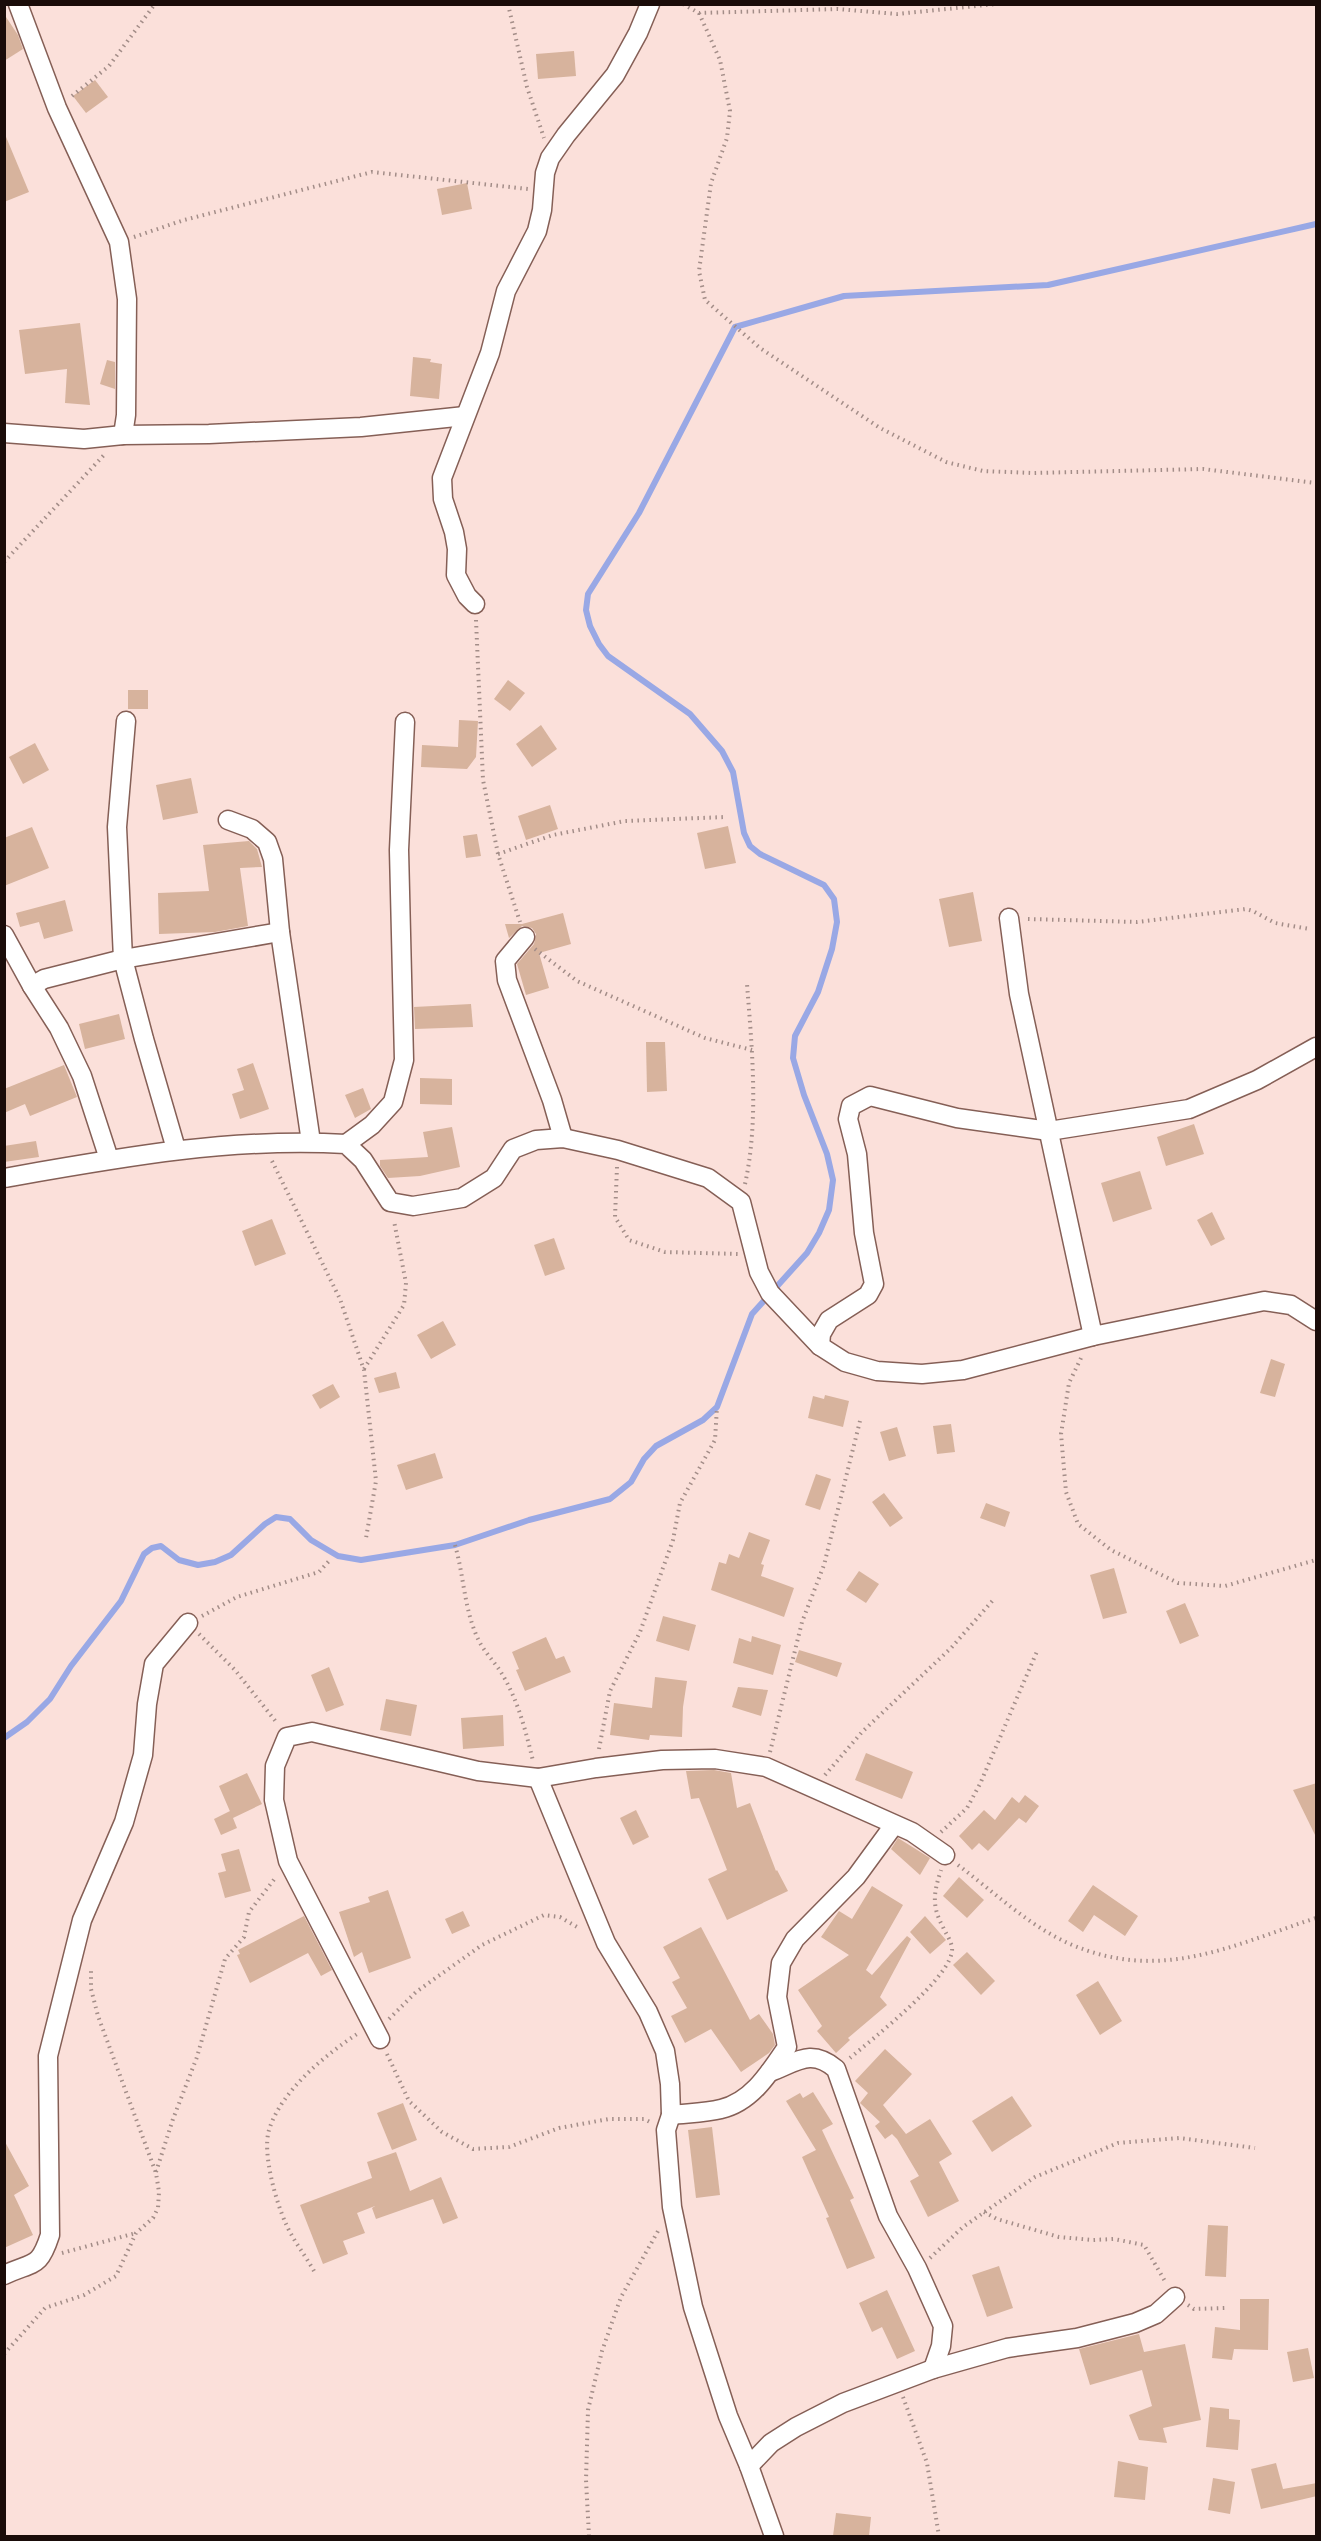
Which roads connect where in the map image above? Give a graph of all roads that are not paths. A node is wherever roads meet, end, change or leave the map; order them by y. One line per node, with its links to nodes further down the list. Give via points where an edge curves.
1 (18, 4): 5 (street, via 57,108 119,242 127,298)
2 (650, 4): 3 (street, via 615,75 550,158 537,231 506,291 490,353)
3 (465, 416): 5 (street, via 361,427); 6 (street, via 442,478 443,499 455,540 456,575)
4 (4, 433): 5 (street, via 84,439)
5 (123, 435)
6 (475, 604)
7 (126, 721): 14 (street, via 117,827)
8 (405, 722): 20 (street, via 399,850 404,1060 393,1102 372,1125)
9 (228, 820): 11 (street, via 252,829 267,842 273,859)
10 (1009, 918): 17 (street, via 1019,994)
11 (280, 932): 14 (street); 19 (street)
12 (4, 935): 15 (street)
13 (525, 937): 18 (street, via 505,961 507,980)
14 (123, 959): 15 (street, via 44,979); 21 (street)
15 (32, 986): 22 (street, via 59,1028 82,1076)
16 (1317, 1047): 17 (street, via 1257,1080 1189,1109)
17 (1049, 1131): 25 (street); 26 (street, via 957,1118 870,1096 850,1106 848,1119 857,1154 864,1233 874,1284 868,1295 829,1320)
18 (563, 1138): 20 (street, via 536,1140 513,1149 494,1178 462,1198 413,1206 390,1202 363,1160); 26 (street, via 618,1150 708,1178 741,1202 759,1272 770,1293)
19 (311, 1142): 20 (street); 21 (street)
20 (346, 1144)
21 (176, 1149): 22 (street)
22 (109, 1159): 23 (street)
23 (4, 1178)
24 (1317, 1321): 25 (street, via 1291,1305 1264,1300)
25 (1092, 1336): 26 (street, via 963,1370 922,1374 877,1371 845,1362)
26 (820, 1346)
27 (188, 1623): 34 (street, via 154,1664 143,1755 124,1822 82,1920 48,2056 50,2235 44,2254 33,2264)
28 (538, 1778): 29 (street, via 663,1760 715,1759 766,1767); 31 (street, via 478,1771 312,1732 287,1737 275,1766 274,1800 288,1861); 33 (street, via 606,1943 648,2012 665,2051 670,2084)
29 (894, 1825): 30 (street); 32 (street, via 856,1877 795,1939 781,1963 777,1997 787,2047)
30 (945, 1855)
31 (376, 2031)
32 (770, 2072): 33 (street, via 744,2100); 36 (street, via 808,2057 825,2059 837,2069 888,2216 943,2326)
33 (668, 2123): 37 (street, via 672,2207 693,2307 728,2416)
34 (4, 2274)
35 (1175, 2297): 36 (street, via 1156,2314 1136,2323 1077,2338 1007,2348)
36 (933, 2369): 37 (street, via 843,2403 796,2427 771,2443)
37 (749, 2466): 38 (street)
38 (774, 2536)

